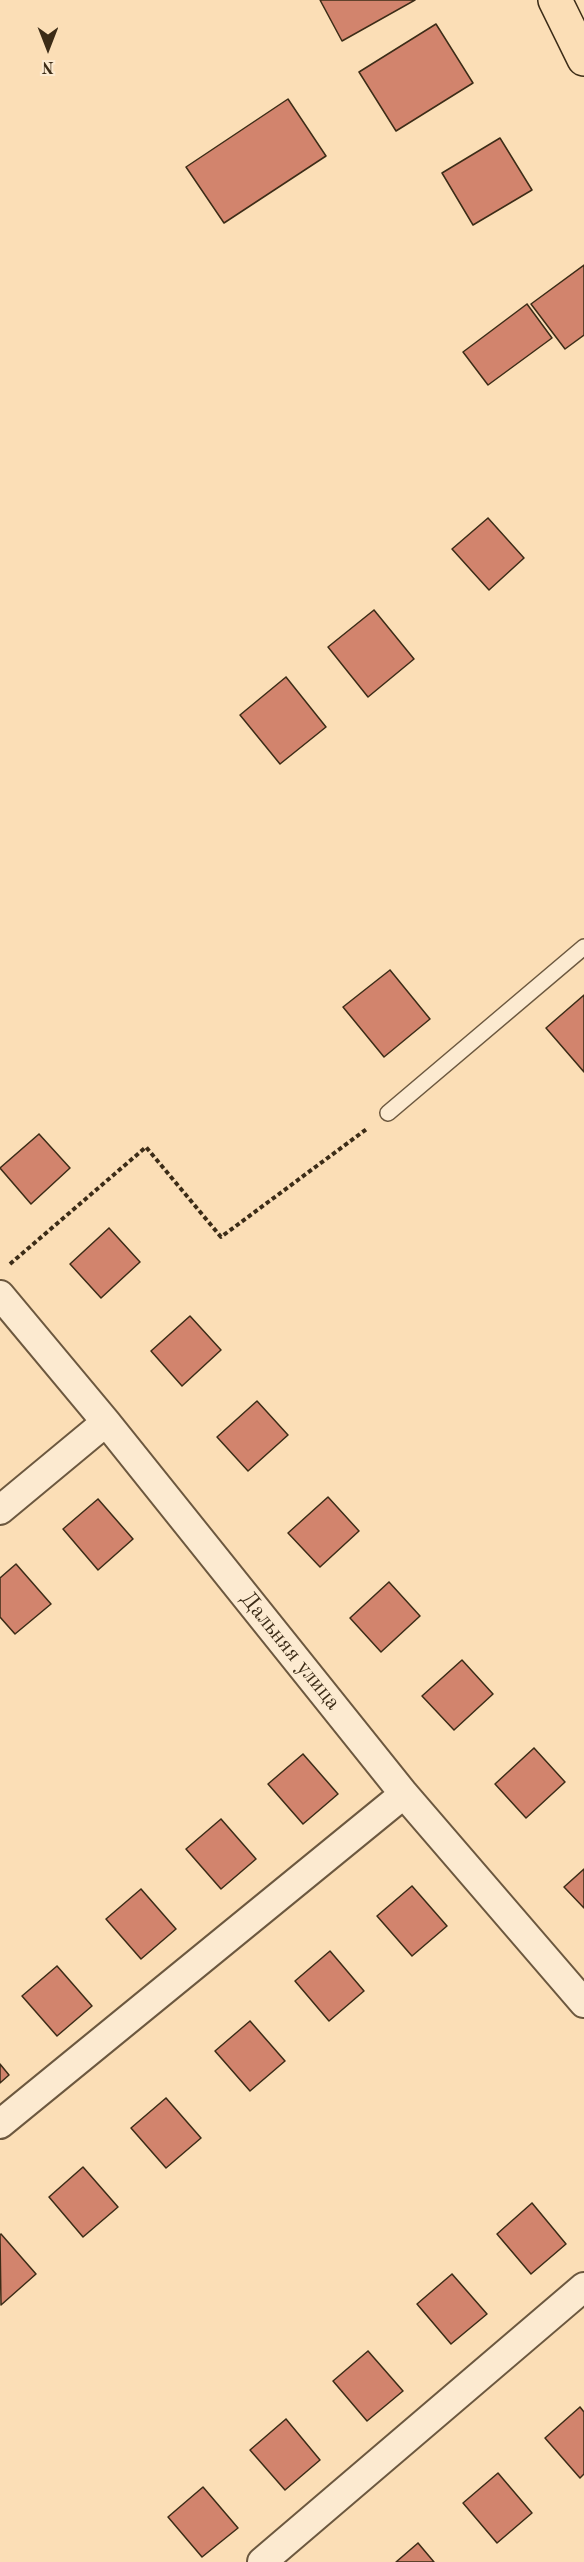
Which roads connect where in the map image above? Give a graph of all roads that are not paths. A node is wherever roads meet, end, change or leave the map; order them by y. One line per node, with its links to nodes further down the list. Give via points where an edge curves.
1 (555, 0): 2 (main road)
2 (584, 59)
3 (584, 947): 4 (lane)
4 (388, 1113)
5 (0, 1295): 6 (street, Дальняя улица)
6 (106, 1422): 7 (street); 8 (street, Дальняя улица)
7 (0, 1510)
8 (404, 1794): 9 (street, Дальняя улица); 10 (street)
9 (584, 2003)
10 (0, 2124)
11 (584, 2287): 12 (street)
12 (262, 2562)

